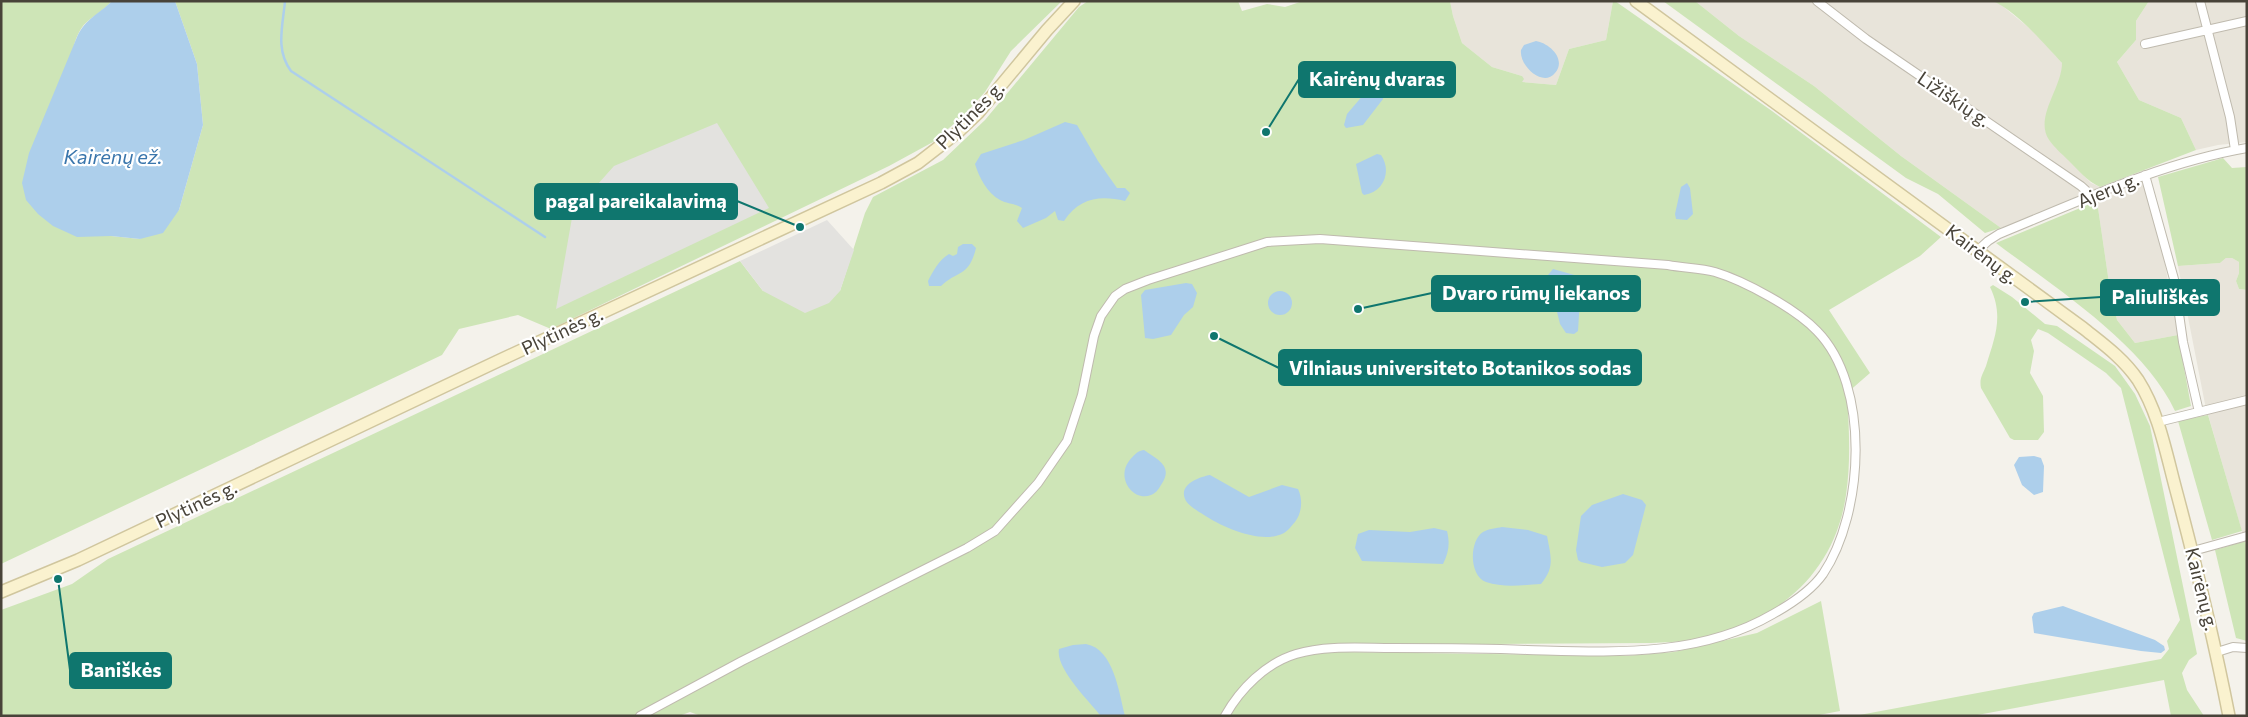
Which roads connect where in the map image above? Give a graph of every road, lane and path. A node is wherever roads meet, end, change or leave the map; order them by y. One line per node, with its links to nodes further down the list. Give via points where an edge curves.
1 (1074, 1): 18 (main road, Plytinės g., via 978,113 918,163 129,536)
2 (1636, 1): 12 (main road, Kairėnų g.)
3 (1817, 1): 11 (street, Ližiškių g., via 1866,39 2082,186)
4 (2200, 1): 6 (street)
5 (2247, 20): 6 (street)
6 (2207, 30): 7 (street); 9 (street, via 2230,117)
7 (2145, 44)
8 (2247, 148): 9 (street, Ajerų g.)
9 (2234, 150): 10 (street, Ajerų g.)
10 (2144, 175): 11 (street, Ajerų g.); 14 (street, via 2174,279 2183,342)
11 (2092, 196): 12 (street, Ajerų g., via 1999,234)
12 (1977, 251): 15 (main road, Kairėnų g., via 2114,353 2138,380)
13 (2247, 400): 14 (street)
14 (2199, 412): 15 (street)
15 (2158, 422): 17 (main road, Kairėnų g.)
16 (2247, 536): 17 (street)
17 (2193, 551): 20 (main road, Kairėnų g.)
18 (1, 592)
19 (2247, 648): 20 (street, via 2234,647)
20 (2217, 652): 23 (main road, Kairėnų g.)
21 (640, 716): 22 (street, via 995,531 1038,483 1067,441 1082,395 1094,336 1101,316 1115,296 1148,280 1267,242 1320,239 1668,265 1715,272 1753,288 1805,320 1832,351 1850,391 1854,417 1854,479 1844,532 1822,575 1773,614 1721,637 1631,652 1456,648 1310,651 1286,658 1259,675 1244,689)
22 (1225, 716)
23 (2229, 716)

